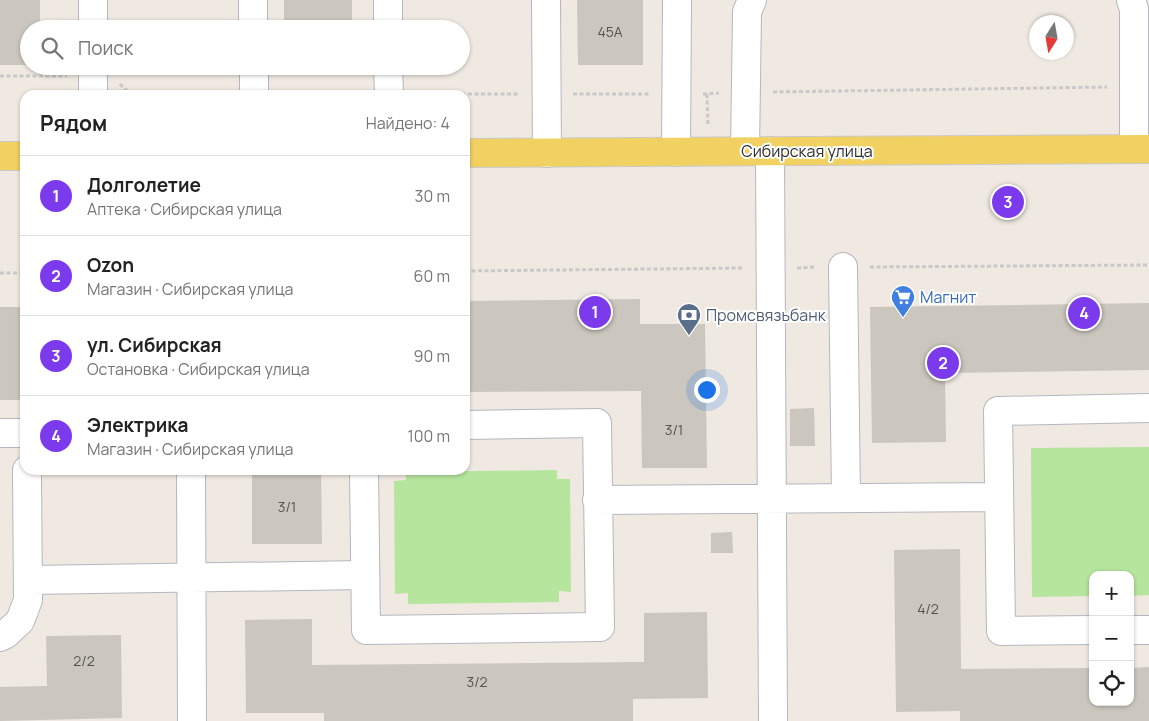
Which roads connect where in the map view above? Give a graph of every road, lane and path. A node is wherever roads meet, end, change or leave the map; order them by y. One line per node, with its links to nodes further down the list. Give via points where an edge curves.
1 (93, 0): 8 (lane)
2 (253, 0): 9 (lane)
3 (388, 0): 10 (lane)
4 (546, 0): 24 (lane)
5 (677, 0): 22 (lane)
6 (752, 0): 18 (lane, via 747,12)
7 (1131, 0): 15 (lane, via 1134,9)
8 (93, 20)
9 (253, 20)
10 (388, 20)
11 (254, 75): 16 (lane)
12 (388, 75): 17 (lane)
13 (0, 76): 14 (path)
14 (93, 79)
15 (1134, 87): 18 (path); 20 (lane)
16 (254, 90)
17 (388, 90)
18 (746, 93): 19 (path); 21 (lane)
19 (707, 94)
20 (1142, 149): 21 (main road, Сибирская улица)
21 (758, 151): 22 (main road, Сибирская улица); 29 (lane)
22 (676, 152): 24 (main road, Сибирская улица)
23 (470, 153): 24 (main road, Сибирская улица)
24 (547, 153)
25 (0, 156): 26 (main road)
26 (20, 156)
27 (1149, 265): 28 (path)
28 (843, 267): 29 (path); 41 (lane)
29 (770, 268): 30 (path); 42 (lane)
30 (470, 271)
31 (0, 273): 32 (path)
32 (20, 273)
33 (1149, 408): 40 (lane, via 998,411)
34 (470, 425): 43 (lane, via 597,423)
35 (0, 433): 36 (lane)
36 (20, 433)
37 (28, 475): 46 (lane)
38 (191, 475): 45 (lane)
39 (364, 475): 44 (lane)
40 (998, 496): 41 (lane); 47 (lane, via 1001,631)
41 (846, 497): 42 (lane)
42 (773, 498): 43 (lane); 52 (lane)
43 (597, 500): 44 (lane, via 600,627 366,630)
44 (365, 575): 45 (lane)
45 (192, 576): 46 (lane); 51 (lane)
46 (29, 580): 50 (lane, via 28,600 20,621)
47 (1089, 630)
48 (1134, 630): 49 (lane)
49 (1149, 630)
50 (0, 637)
51 (192, 721)
52 (773, 721)

